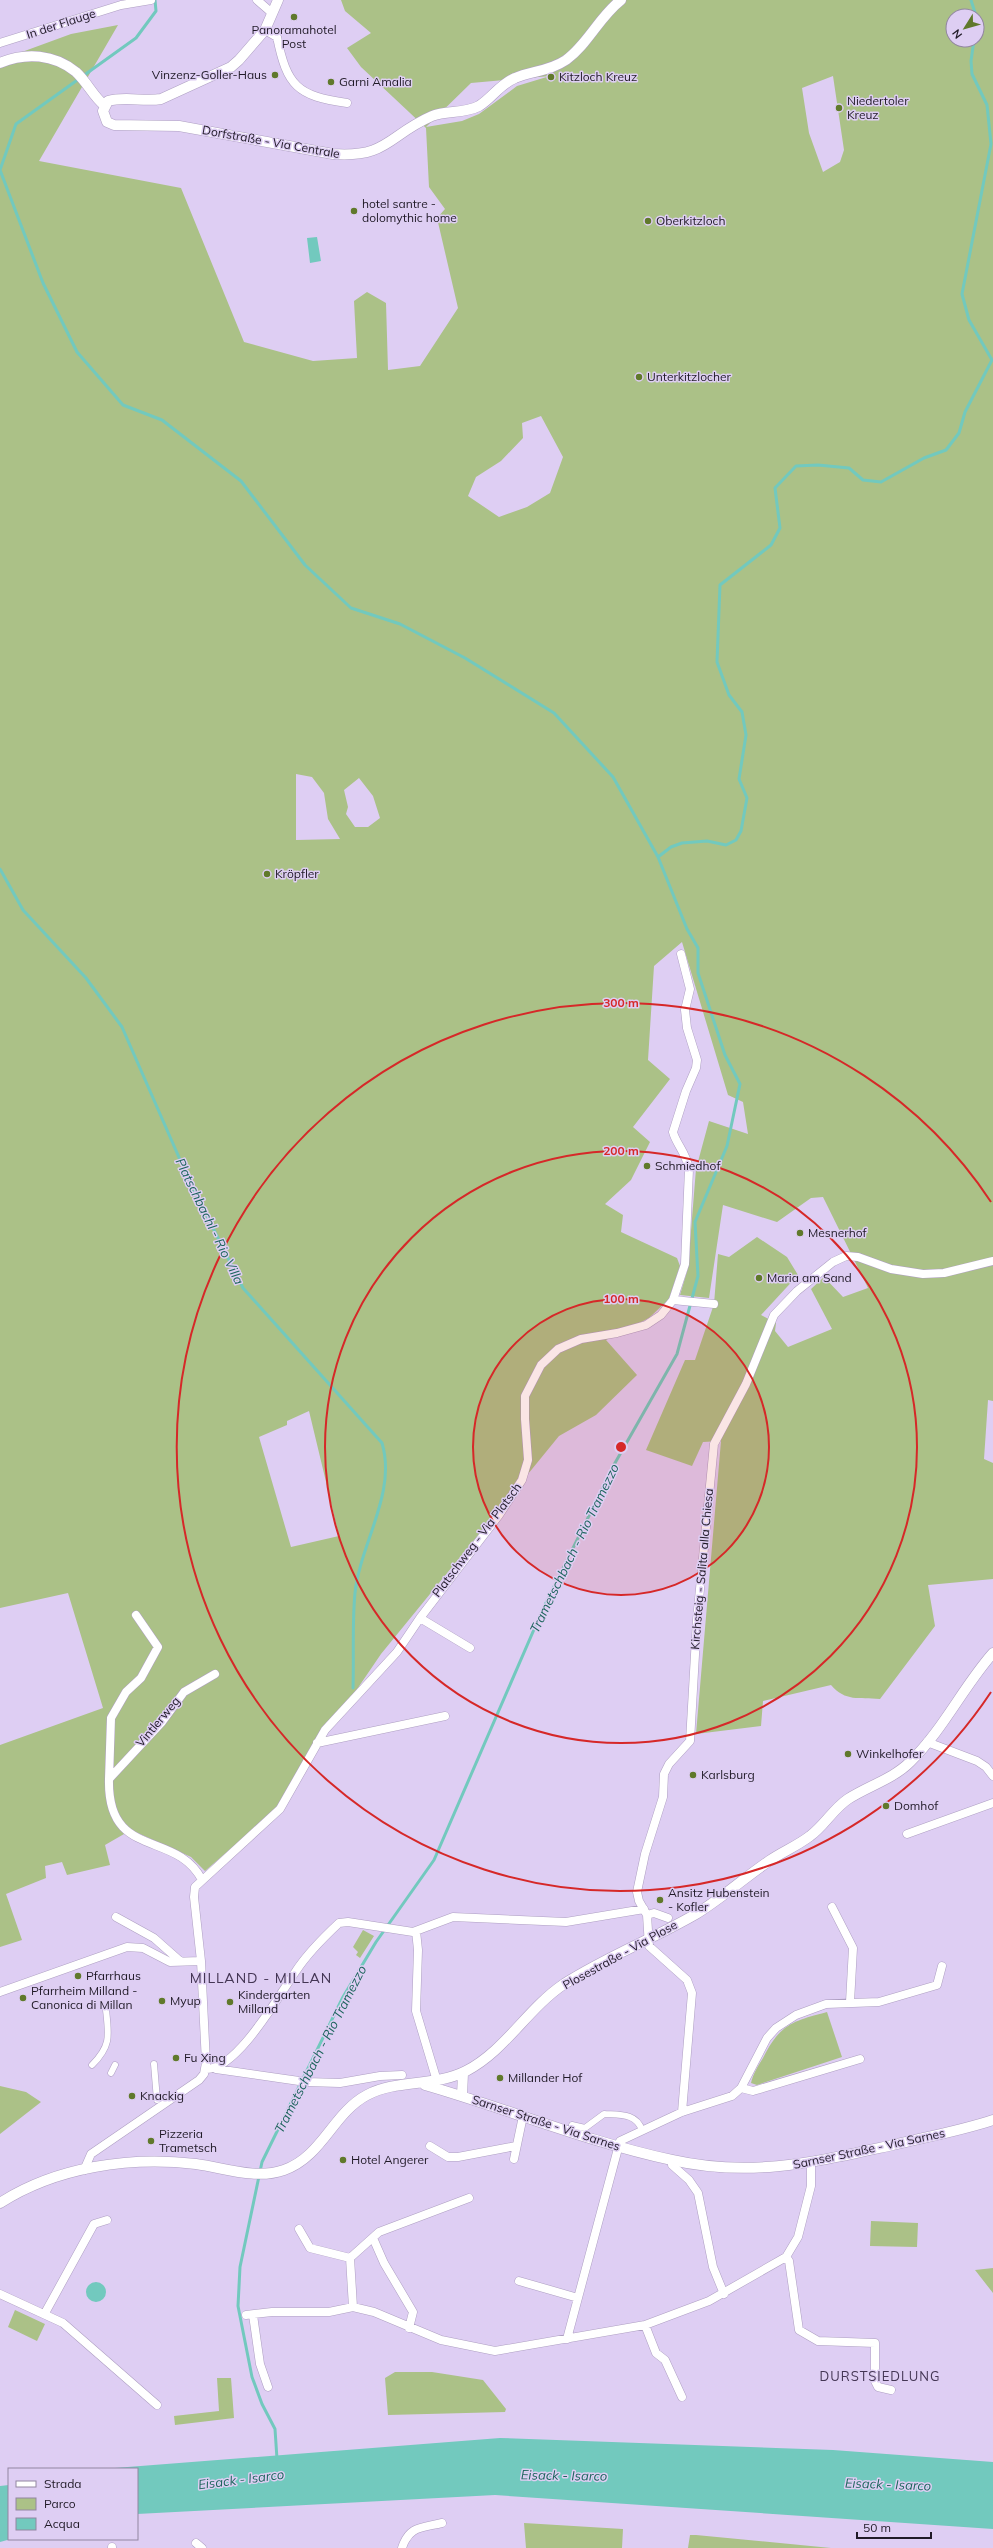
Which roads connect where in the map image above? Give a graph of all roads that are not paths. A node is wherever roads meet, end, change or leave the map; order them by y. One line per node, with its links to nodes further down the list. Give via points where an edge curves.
1 (150, 0): 5 (street)
2 (257, 0): 6 (street)
3 (278, 0): 6 (street)
4 (621, 0): 11 (street, Dorfstraße - Via Centrale, via 609,9 565,61 513,78 479,106 434,116 386,146 368,154 333,154 179,126 114,125 104,116)
5 (121, 2): 8 (street, In der Flauge)
6 (272, 13): 7 (street)
7 (265, 30): 10 (street, via 277,37 287,75 300,88 321,99); 11 (street, via 239,60 198,82 161,98 116,98)
8 (0, 43)
9 (0, 63): 11 (street, Dorfstraße - Via Centrale, via 27,55 61,62 76,73)
10 (347, 103)
11 (103, 104)
12 (682, 954): 14 (street, via 690,989 684,1010 697,1060 673,1132 686,1157 689,1169 685,1264)
13 (993, 1261): 30 (street, Kirchsteig - Salita alla Chiesa, via 944,1274 923,1274 890,1269 858,1257 846,1256 833,1262 797,1291 774,1315 746,1384 714,1444 697,1620 690,1741 669,1764 664,1774 663,1797 645,1854 637,1892)
14 (676, 1300): 15 (street); 17 (street, Platschweg - Via Platsch, via 646,1325 617,1334 581,1339 558,1349 541,1365 525,1396 528,1460 522,1480 499,1515)
15 (714, 1304)
16 (136, 1615): 25 (street, via 158,1647 141,1678 126,1692 112,1718)
17 (420, 1618): 18 (street); 23 (street, Platschweg - Via Platsch, via 390,1662 330,1724)
18 (470, 1648)
19 (993, 1653): 22 (street, Plosestraße - Via Plose)
20 (215, 1674): 25 (street, Vintlerweg, via 184,1692 162,1722)
21 (445, 1716): 23 (street)
22 (927, 1742): 24 (street, via 977,1761 986,1767); 34 (street, Plosestraße - Via Plose, via 898,1772 847,1800 810,1836 767,1862 696,1913)
23 (317, 1743): 28 (street, Platschweg - Via Platsch, via 280,1809)
24 (992, 1777)
25 (109, 1779): 28 (street, via 112,1810 118,1823 138,1838 187,1860)
26 (993, 1803): 27 (street)
27 (907, 1834)
28 (202, 1880): 36 (street, via 195,1887 194,1897)
29 (832, 1907): 39 (street, via 853,1948)
30 (645, 1912): 32 (street); 33 (street, via 566,1922 453,1917); 34 (street, Kirchsteig - Salita alla Chiesa)
31 (116, 1917): 35 (street, via 154,1938)
32 (668, 1918)
33 (416, 1931): 46 (street, via 339,1923 296,1970 257,2028 226,2062); 50 (street, via 416,2011)
34 (648, 1939): 48 (street, Plosestraße - Via Plose, via 564,1985 526,2016 489,2056); 55 (street, via 652,1950 687,1980 692,1993)
35 (180, 1961): 36 (street); 38 (street, via 170,1962 143,1948 127,1947)
36 (201, 1961): 45 (street)
37 (942, 1966): 39 (street, via 937,1985 879,2002)
38 (0, 1992)
39 (850, 2002): 52 (street, via 826,2004 796,2014 776,2028 758,2053)
40 (106, 2010): 43 (street, via 109,2039 104,2054)
41 (860, 2059): 52 (street, via 753,2091)
42 (154, 2064): 54 (street)
43 (92, 2065)
44 (115, 2065): 47 (street)
45 (206, 2069): 46 (street); 66 (street, via 199,2080 91,2154)
46 (216, 2069): 49 (street, via 306,2082 340,2084)
47 (111, 2073)
48 (463, 2073): 50 (street, Plosestraße - Via Plose); 53 (street, via 465,2079)
49 (402, 2075)
50 (437, 2081): 51 (street, Plosestraße - Via Plose)
51 (422, 2084): 53 (street, Sarnser Straße - Via Sarnes); 66 (street, Plosestraße - Via Plose, via 398,2086 371,2093 345,2112 306,2159 281,2171 260,2174 204,2165 161,2162)
52 (741, 2088): 55 (street, via 732,2096)
53 (462, 2096): 56 (street, Sarnser Straße - Via Sarnes)
54 (157, 2100)
55 (682, 2112): 59 (street)
56 (523, 2116): 61 (street); 62 (street, Sarnser Straße - Via Sarnes)
57 (993, 2120): 65 (street, Sarnser Straße - Via Sarnes)
58 (572, 2125): 59 (street, via 585,2128 604,2114 633,2117 640,2123)
59 (642, 2130): 62 (street, via 620,2141)
60 (430, 2146): 61 (street, via 448,2156 458,2157)
61 (516, 2146): 63 (street)
62 (619, 2147): 64 (street, Sarnser Straße - Via Sarnes); 77 (street)
63 (514, 2159)
64 (672, 2160): 65 (street, Sarnser Straße - Via Sarnes, via 757,2169); 75 (street, via 672,2165 689,2180 698,2194 713,2267)
65 (811, 2163): 72 (street, via 811,2186 798,2237)
66 (84, 2170): 68 (street, Plosestraße - Via Plose, via 32,2185)
67 (469, 2198): 71 (street, via 379,2232)
68 (0, 2203)
69 (107, 2220): 79 (street, via 94,2224)
70 (299, 2229): 73 (street, via 310,2248)
71 (373, 2238): 73 (street); 81 (street, via 384,2263 413,2312)
72 (786, 2257): 75 (street); 84 (street, via 789,2261 796,2324 803,2334 818,2341 875,2342 876,2381 878,2387)
73 (350, 2258): 78 (street)
74 (519, 2281): 77 (street)
75 (724, 2294): 80 (street)
76 (1, 2297): 79 (street)
77 (578, 2298): 82 (street)
78 (353, 2307): 81 (street, via 374,2312); 83 (street, via 329,2312 272,2312 250,2315 260,2364)
79 (45, 2313): 86 (street, via 63,2323)
80 (645, 2325): 82 (street); 85 (street, via 656,2353 665,2360)
81 (409, 2328): 82 (street, via 459,2345 495,2351)
82 (567, 2339)
83 (268, 2387)
84 (891, 2390)
85 (682, 2397)
86 (157, 2405)
87 (442, 2523): 88 (street, via 411,2531 405,2537)
88 (402, 2548)

